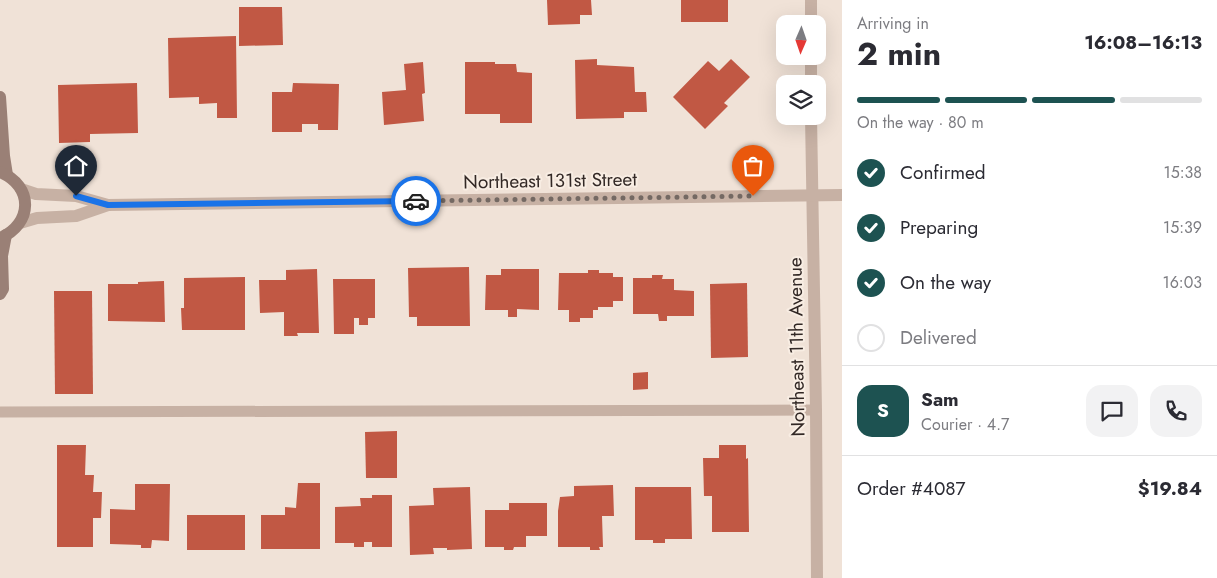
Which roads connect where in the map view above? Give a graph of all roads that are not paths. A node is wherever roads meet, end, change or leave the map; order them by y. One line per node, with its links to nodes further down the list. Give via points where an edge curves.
1 (810, 0): 2 (street)
2 (811, 15)
3 (0, 97): 5 (street)
4 (811, 125): 7 (street, Northeast 11th Avenue)
5 (4, 174): 6 (street)
6 (21, 189): 9 (street, Northeast 131st Street, via 36,194 76,196); 10 (street, via 25,204)
7 (812, 195): 8 (street, Northeast 131st Street); 9 (street, Northeast 131st Street); 13 (street, Northeast 11th Avenue)
8 (842, 195)
9 (108, 205): 10 (street, Northeast 131st Street, via 76,216 37,218)
10 (20, 223): 11 (street)
11 (3, 237): 12 (street, via 3,289)
12 (0, 294)
13 (816, 410): 14 (lane); 15 (street, Northeast 11th Avenue)
14 (0, 412)
15 (817, 578)

